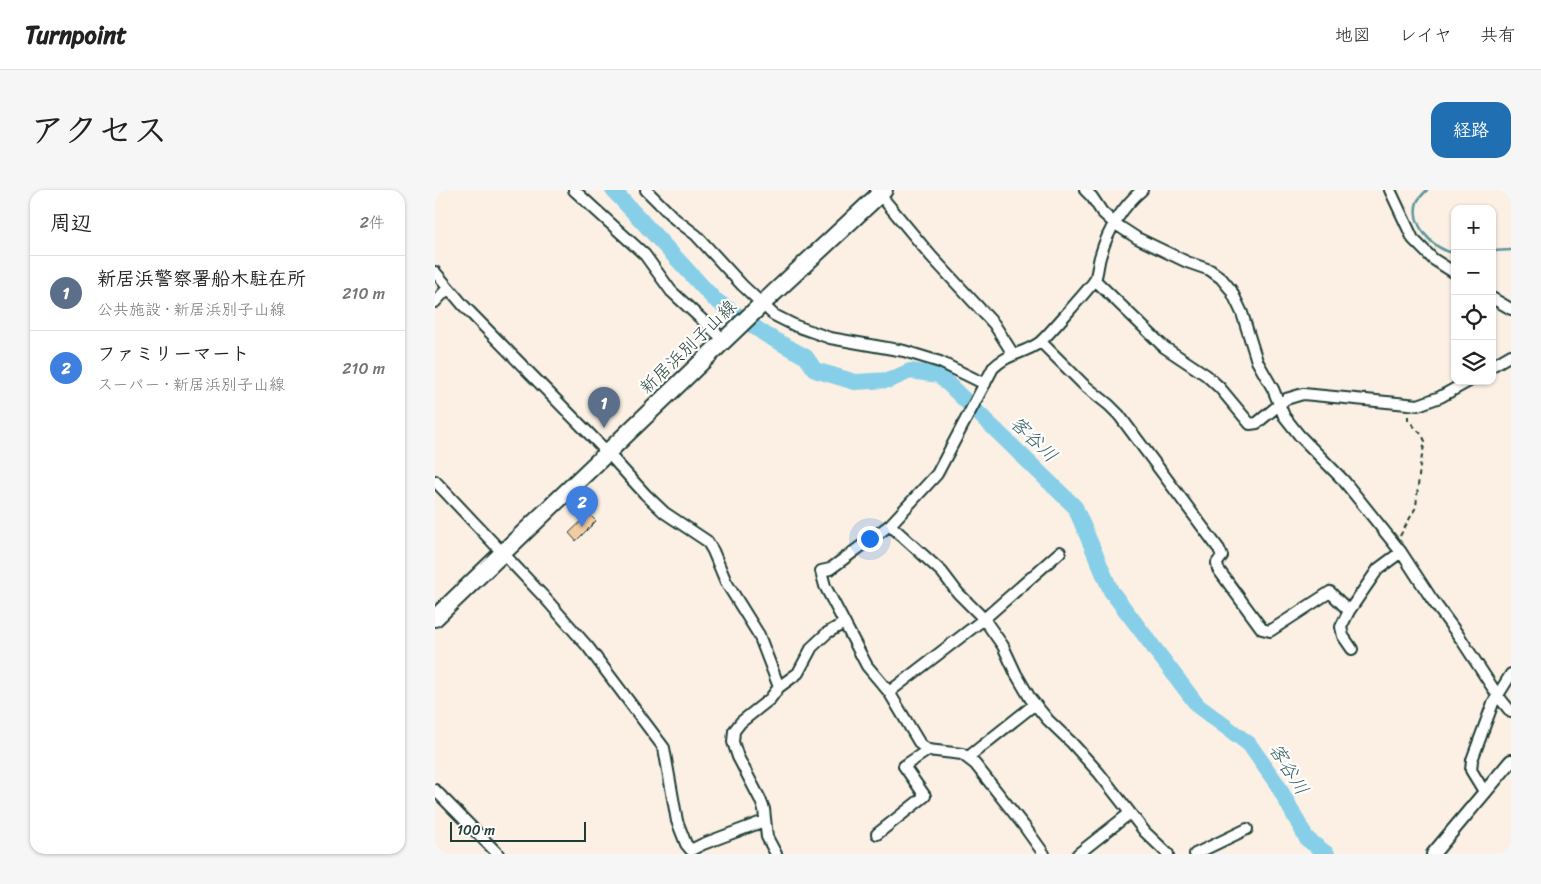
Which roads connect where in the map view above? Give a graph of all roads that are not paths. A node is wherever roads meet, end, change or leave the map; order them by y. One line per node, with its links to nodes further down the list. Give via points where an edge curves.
1 (574, 190): 16 (street, via 645,255 671,291)
2 (646, 190): 14 (street, via 696,235)
3 (1085, 190): 7 (street)
4 (1142, 190): 7 (street)
5 (1390, 190): 8 (street, via 1413,239 1433,259)
6 (880, 191): 14 (main road, 新居浜別子山線); 18 (street, via 931,256 994,324)
7 (1114, 223): 10 (street, via 1101,253); 23 (street, via 1137,238 1211,270 1221,278 1242,313 1257,361)
8 (1451, 270)
9 (435, 272): 11 (street)
10 (1095, 280): 17 (street); 23 (street, via 1164,347 1207,375 1250,424)
11 (448, 288): 13 (street); 24 (street)
12 (1496, 301): 15 (street)
13 (435, 302)
14 (759, 307): 16 (main road, 新居浜別子山線); 22 (street, via 796,326 830,338 904,351 940,362)
15 (1511, 310)
16 (726, 339): 24 (main road, 新居浜別子山線)
17 (1041, 342): 18 (street, via 1029,350); 30 (street, via 1119,415 1219,549 1222,556 1217,563 1218,569 1262,629 1269,631 1330,592)
18 (1013, 354): 22 (street, via 993,368)
19 (1511, 355): 20 (street)
20 (1496, 364)
21 (1462, 385): 23 (street, via 1418,405 1303,394)
22 (984, 386): 26 (street, via 937,474)
23 (1279, 404): 27 (street, via 1299,435 1344,481)
24 (607, 452): 28 (main road, 新居浜別子山線); 36 (street, via 665,513 707,541 726,582 759,635)
25 (435, 481): 28 (street)
26 (891, 525): 32 (street, via 942,572); 33 (street, via 821,572)
27 (1398, 548): 30 (street, via 1378,569); 38 (street)
28 (502, 552): 31 (main road, 新居浜別子山線); 47 (street, via 588,648 664,748 677,821 691,850)
29 (1060, 552): 32 (street)
30 (1349, 611): 34 (street, via 1341,627)
31 (435, 618)
32 (984, 619): 37 (street); 39 (street)
33 (844, 623): 36 (street, via 812,647 798,674); 37 (street, via 867,666)
34 (1352, 649)
35 (1511, 674): 38 (street)
36 (779, 687): 47 (street, via 734,731 733,742 738,757 760,799)
37 (889, 692): 41 (street, via 920,744)
38 (1498, 696): 40 (street); 45 (street, via 1472,760 1471,770)
39 (1035, 704): 42 (street); 46 (street, via 1099,773)
40 (1511, 712)
41 (928, 750): 42 (street, via 962,754); 49 (street, via 904,766 925,796)
42 (967, 758): 52 (street)
43 (1511, 761): 45 (street)
44 (435, 790): 50 (street)
45 (1485, 793): 56 (street)
46 (1130, 813): 53 (street); 54 (street)
47 (765, 822): 51 (street, via 767,836)
48 (1247, 829): 55 (street)
49 (877, 834)
50 (497, 854)
51 (776, 854)
52 (1044, 854)
53 (1078, 854)
54 (1168, 854)
55 (1195, 854)
56 (1433, 854)

